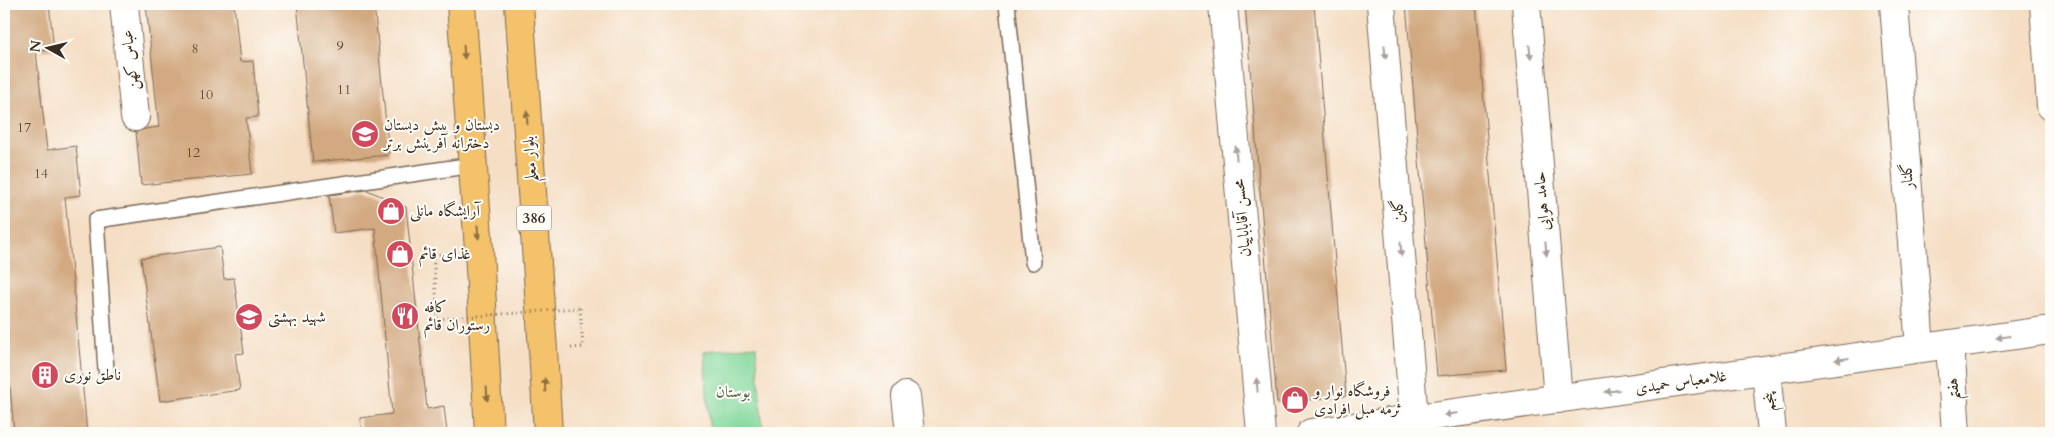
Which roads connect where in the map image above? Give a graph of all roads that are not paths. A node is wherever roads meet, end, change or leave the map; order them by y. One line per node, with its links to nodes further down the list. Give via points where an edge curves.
1 (124, 4): 11 (street, عباس کهن)
2 (461, 4): 12 (main road, one-way to 12)
3 (518, 4): 23 (main road, بلوار معلم / 386, one-way to 3)
4 (1007, 4): 13 (lane)
5 (1223, 4): 25 (street, محسن آقاباباییان, one-way to 5)
6 (1381, 4): 21 (street, گلبن, one-way to 21)
7 (1526, 4): 20 (street, حامد هوایی, one-way to 20)
8 (1894, 4): 16 (street, گلنار)
9 (2044, 4): 10 (street)
10 (2051, 106)
11 (135, 117)
12 (473, 165): 17 (lane, via 96,220); 22 (main road, one-way to 22)
13 (1033, 262)
14 (2051, 330): 15 (street, غلامعباس حمیدی, one-way to 15)
15 (1950, 344): 16 (street, غلامعباس حمیدی); 28 (street, هفتم)
16 (1920, 348): 18 (street, غلامعباس حمیدی, one-way to 18)
17 (106, 370)
18 (1766, 370): 20 (street, غلامعباس حمیدی, one-way to 20); 27 (street, پنجم)
19 (906, 396): 24 (street)
20 (1558, 399): 21 (street, غلامعباس حمیدی, one-way to 21)
21 (1414, 419): 26 (street, غلامعباس حمیدی)
22 (489, 433)
23 (548, 433)
24 (910, 433)
25 (1261, 433)
26 (1312, 433)
27 (1772, 433)
28 (1956, 433)

